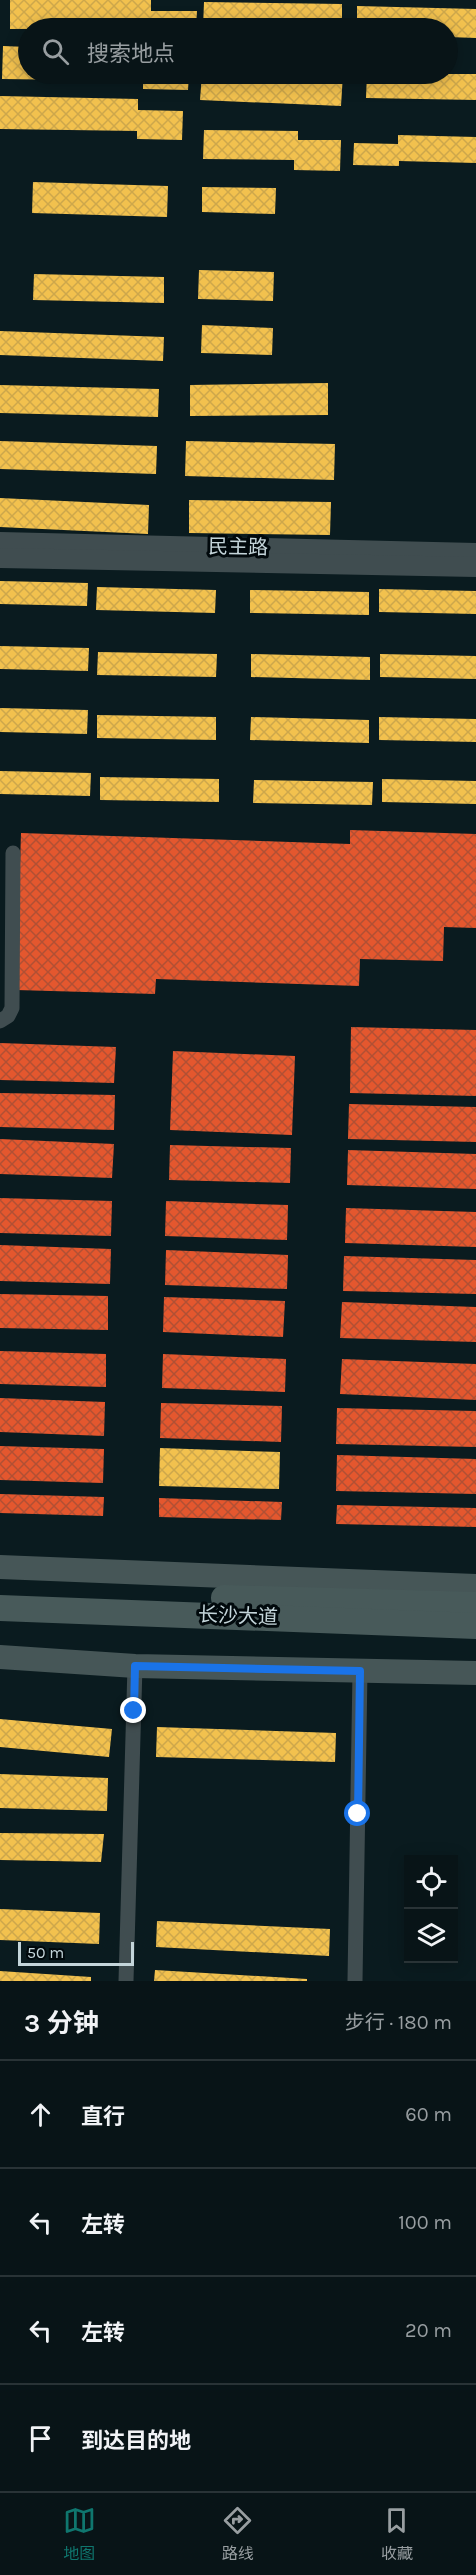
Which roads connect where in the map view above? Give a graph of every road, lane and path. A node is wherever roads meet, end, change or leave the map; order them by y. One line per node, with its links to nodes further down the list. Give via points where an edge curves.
1 (0, 542): 2 (street, 民主路)
2 (476, 553)
3 (0, 558): 4 (street, 民主路)
4 (476, 567)
5 (13, 853): 6 (street, via 12,1008)
6 (0, 1021)
7 (0, 1567): 8 (main road)
8 (476, 1586)
9 (0, 1591): 10 (highway, 长沙大道)
10 (476, 1605)
11 (0, 1608): 12 (highway, 长沙大道)
12 (476, 1626)
13 (0, 1657): 14 (main road)
14 (135, 1666): 15 (main road); 17 (street)
15 (360, 1671): 16 (main road); 18 (street)
16 (476, 1672)
17 (126, 1981)
18 (355, 1981)

